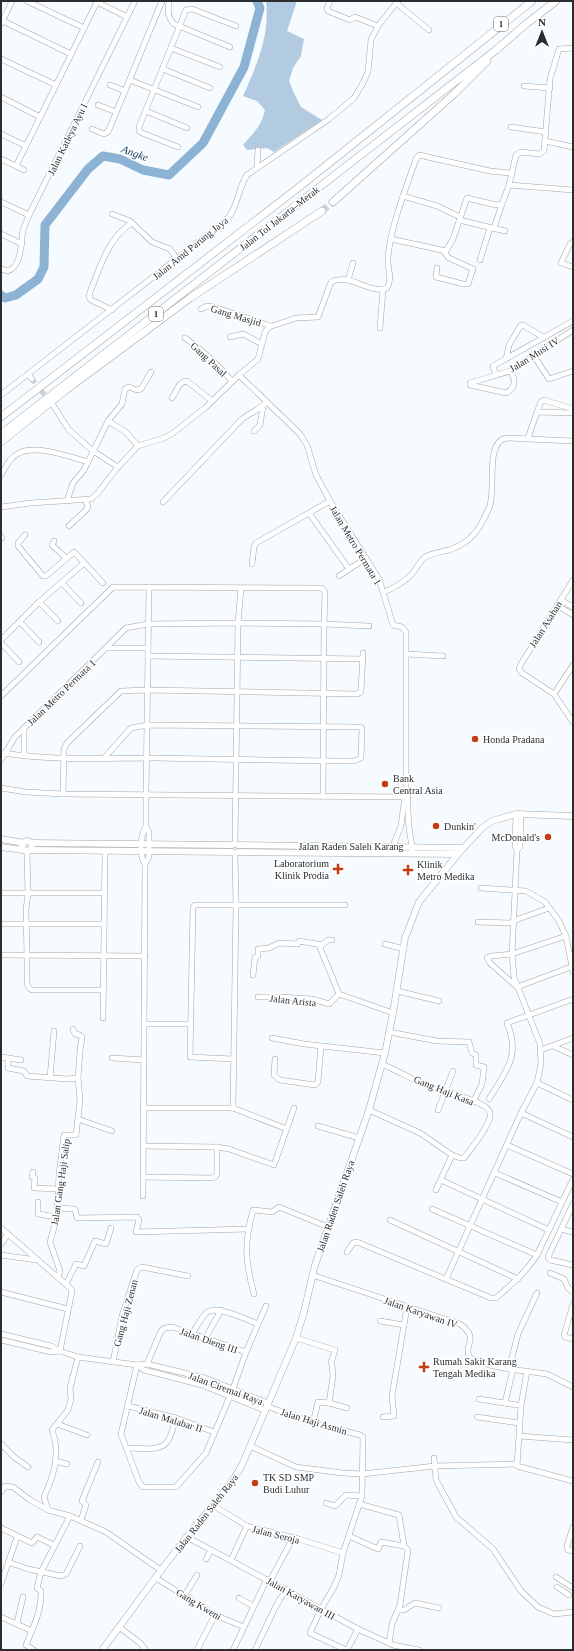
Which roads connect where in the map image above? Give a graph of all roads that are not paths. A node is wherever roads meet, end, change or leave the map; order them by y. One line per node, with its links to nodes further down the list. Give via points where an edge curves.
1 (12, 1): 12 (street)
2 (27, 1): 16 (street)
3 (135, 1): 11 (street, Jalan Katleya Ayu I)
4 (162, 1): 26 (street)
5 (169, 1): 13 (street, via 171,21)
6 (330, 1): 15 (street, via 328,11 350,20 355,17)
7 (532, 1): 109 (highway, Jalan Tol Jakarta–Merak / 1, via 303,184)
8 (556, 1): 21 (highway, Jalan Tol Jakarta–Merak / 1)
9 (96, 2): 11 (street); 16 (street)
10 (397, 2): 15 (street, Jalan Amd Parung Jaya); 17 (street)
11 (127, 17): 63 (street, Jalan Katleya Ayu I)
12 (2, 23): 22 (street)
13 (180, 26): 14 (street, via 189,8); 18 (street); 19 (street)
14 (236, 26)
15 (378, 26): 52 (street, Jalan Amd Parung Jaya, via 370,45 366,77 354,98)
16 (84, 28): 22 (street)
17 (429, 30)
18 (230, 47)
19 (171, 48): 24 (street); 25 (street)
20 (573, 48): 31 (street, via 558,51)
21 (496, 50): 59 (highway, via 480,70); 112 (highway, Jalan Tol Jakarta–Merak / 1)
22 (71, 54): 27 (street)
23 (1, 59): 27 (street)
24 (220, 68)
25 (163, 69): 30 (street); 32 (street)
26 (130, 80): 32 (street); 33 (street)
27 (56, 85): 39 (street)
28 (110, 85): 33 (street)
29 (524, 86): 31 (street)
30 (210, 88)
31 (550, 88): 43 (street)
32 (154, 90): 36 (street); 37 (street)
33 (125, 91): 38 (street)
34 (1, 97): 39 (street)
35 (98, 105): 38 (street)
36 (198, 107)
37 (146, 111): 41 (street); 48 (street, via 139,131)
38 (116, 112): 42 (street, via 107,134)
39 (40, 117): 46 (street)
40 (511, 127): 43 (street)
41 (187, 128)
42 (92, 129)
43 (546, 132): 45 (street)
44 (1, 134): 46 (street)
45 (544, 142): 47 (street); 54 (street, via 544,151 541,154 524,152 516,155)
46 (26, 146): 51 (street)
47 (573, 146)
48 (178, 147)
49 (258, 150): 52 (street)
50 (1, 159): 51 (street)
51 (16, 166): 53 (street)
52 (257, 168): 73 (street, Jalan Amd Parung Jaya, via 245,179 228,219)
53 (24, 170)
54 (512, 174): 55 (street); 57 (street, via 419,156)
55 (509, 185): 56 (street); 60 (street)
56 (573, 190)
57 (404, 196): 64 (street, via 437,206); 69 (street)
58 (1, 202): 63 (street)
59 (333, 202)
60 (502, 204): 64 (street, via 467,198); 66 (street)
61 (322, 211): 115 (highway, via 190,298)
62 (112, 214): 65 (street)
63 (29, 215): 71 (street, Jalan Katleya Ayu I, via 23,230)
64 (459, 218): 66 (street); 72 (street, via 449,248)
65 (132, 223): 73 (street, via 152,242 170,249); 82 (street, via 122,230 111,244 90,292 91,300)
66 (492, 228): 67 (street); 74 (street)
67 (505, 231)
68 (1, 234): 71 (street)
69 (391, 239): 72 (street); 80 (street, via 387,263 389,284)
70 (573, 242): 76 (street, via 561,263)
71 (22, 244): 78 (street, Jalan Katleya Ayu I, via 14,268 8,271)
72 (444, 252): 77 (street, via 449,258 473,269 470,282 463,284 436,277)
73 (177, 260): 82 (street, Jalan Amd Parung Jaya)
74 (480, 260)
75 (353, 263): 79 (street)
76 (573, 267)
77 (437, 268)
78 (1, 269)
79 (348, 280): 80 (street); 84 (street, via 331,282 318,317 296,318)
80 (383, 289): 85 (street)
81 (201, 309): 84 (street, Gang Masjid, via 207,306 214,307)
82 (112, 310): 97 (street, Jalan Amd Parung Jaya)
83 (573, 321): 88 (street, Jalan Musi IV)
84 (271, 326): 90 (street, via 266,330)
85 (380, 328)
86 (573, 330): 91 (street, Jalan Musi IV)
87 (230, 337): 90 (street, via 243,334)
88 (544, 337): 92 (street, Jalan Musi IV); 92 (street, via 521,325 509,345)
89 (185, 338): 100 (street, Gang Pasal, via 215,362)
90 (262, 344): 98 (street, via 255,363)
91 (534, 356): 94 (street, Jalan Musi IV); 96 (street, via 549,380)
92 (506, 359): 93 (street, Jalan Musi IV)
93 (494, 370): 94 (street, Jalan Musi IV); 94 (street, Jalan Musi IV, via 470,383 471,386 506,393 514,384 514,377)
94 (510, 371)
95 (151, 372): 110 (street, via 141,389 129,387 125,390 122,404)
96 (572, 372)
97 (28, 374): 99 (street); 101 (street, Jalan Amd Parung Jaya)
98 (238, 375): 100 (street); 104 (street, Jalan Metro Permata 1)
99 (32, 379)
100 (232, 381): 103 (street)
101 (1, 395)
102 (172, 398): 103 (street, via 181,383 187,381)
103 (212, 401): 116 (street, via 168,436)
104 (265, 404): 111 (street, via 260,425); 123 (street, Jalan Metro Permata 1, via 286,419 300,434 307,445 316,475); 124 (street, via 241,420)
105 (53, 405): 117 (street, via 69,430)
106 (573, 409): 107 (street, via 544,400)
107 (537, 412): 108 (street); 113 (street)
108 (573, 413)
109 (1, 416)
110 (108, 421): 116 (street, via 126,432); 117 (street)
111 (254, 432)
112 (1, 434)
113 (528, 438): 114 (street); 141 (street, via 506,438 496,444 492,500 472,538 458,547 425,558 396,587)
114 (573, 440)
115 (1, 442)
116 (138, 446): 119 (street)
117 (93, 451): 118 (street); 119 (street)
118 (88, 462): 120 (street, via 47,450 29,450 11,459); 122 (street, via 73,483)
119 (118, 467): 121 (street, via 97,494)
120 (1, 474)
121 (85, 500): 122 (street); 127 (street, via 88,509)
122 (67, 501): 125 (street, via 31,502)
123 (330, 501): 126 (street); 131 (street, Jalan Metro Permata 1)
124 (163, 502)
125 (1, 507)
126 (310, 513): 133 (street, via 256,543); 134 (street)
127 (69, 526)
128 (25, 535): 130 (street, via 18,546 42,575 46,576)
129 (47, 541): 130 (street, via 53,543)
130 (66, 558): 132 (street, via 74,552)
131 (366, 558): 134 (street); 141 (street, Jalan Metro Permata 1)
132 (84, 563): 137 (street); 138 (street)
133 (252, 564)
134 (349, 569): 135 (street)
135 (339, 576)
136 (573, 580): 142 (street, Jalan Asahan)
137 (62, 583): 143 (street); 144 (street)
138 (104, 583)
139 (149, 587): 140 (street); 151 (street); 169 (street, via 110,588)
140 (241, 588): 150 (street); 152 (street, via 323,589)
141 (384, 592): 158 (street, Jalan Metro Permata 1, via 393,625 402,627 406,632)
142 (561, 600): 145 (street, Jalan Asahan); 146 (street)
143 (39, 602): 148 (street); 149 (street)
144 (81, 603)
145 (557, 605): 147 (street); 168 (street, Jalan Asahan, via 519,669)
146 (573, 607)
147 (573, 615)
148 (20, 622): 154 (street); 155 (street)
149 (58, 622)
150 (238, 623): 151 (street, Jalan Metro Permata 1); 152 (street, Jalan Metro Permata 1); 161 (street)
151 (148, 624): 156 (street, Jalan Metro Permata 1, via 126,628); 157 (street)
152 (324, 624): 153 (street, Jalan Metro Permata 1); 162 (street)
153 (369, 626)
154 (1, 641): 163 (street)
155 (40, 642)
156 (107, 648): 157 (street); 174 (street, Jalan Metro Permata 1)
157 (148, 648): 159 (street)
158 (407, 654): 160 (street); 188 (street, Jalan Metro Permata 1)
159 (148, 656): 161 (street); 165 (street)
160 (443, 656)
161 (238, 657): 162 (street); 166 (street)
162 (323, 659): 167 (street); 167 (street, via 363,656 363,684 360,693)
163 (19, 662)
164 (573, 665): 168 (street)
165 (148, 690): 166 (street); 171 (street); 177 (street, via 120,691 68,743)
166 (238, 691): 167 (street); 172 (street)
167 (324, 693): 173 (street)
168 (554, 694): 170 (street)
169 (1, 696)
170 (573, 722)
171 (148, 725): 172 (street); 178 (street, via 132,728); 179 (street)
172 (237, 725): 173 (street); 180 (street)
173 (324, 726): 182 (street); 182 (street, via 359,727 362,730 360,759)
174 (24, 728): 175 (street, Jalan Metro Permata 1); 176 (street)
175 (4, 753): 176 (street); 181 (street, Jalan Metro Permata 1)
176 (24, 756): 177 (street)
177 (63, 758): 178 (street); 184 (street)
178 (104, 758): 179 (street)
179 (147, 758): 180 (street); 185 (street)
180 (236, 759): 182 (street); 186 (street)
181 (1, 760)
182 (323, 761): 187 (street)
183 (1, 788): 184 (street)
184 (63, 794): 185 (street)
185 (146, 794): 186 (street); 194 (street, via 146,827 142,833)
186 (236, 795): 187 (street); 198 (street)
187 (323, 796): 188 (street)
188 (406, 797): 195 (street, Jalan Metro Permata 1, via 401,826); 196 (street, Jalan Metro Permata 1)
189 (519, 814): 190 (main road, Jalan Raden Saleh Raya); 199 (main road, Jalan Raden Saleh Raya, via 492,821); 207 (street, via 520,847 517,850)
190 (573, 816)
191 (1, 839): 192 (main road)
192 (24, 843): 193 (main road); 200 (main road, via 22,846)
193 (31, 843): 194 (main road, Jalan Raden Saleh Karang); 200 (main road, via 32,847)
194 (145, 844): 198 (main road, Jalan Raden Saleh Karang); 202 (street)
195 (393, 846): 196 (main road, Jalan Raden Saleh Karang); 198 (main road, Jalan Raden Saleh Karang); 203 (street, Jalan Metro Permata 1)
196 (413, 846): 199 (main road, Jalan Raden Saleh Karang); 204 (street, Jalan Metro Permata 1)
197 (1, 847): 200 (main road, Jalan Raden Saleh Karang)
198 (235, 848): 202 (main road, Jalan Raden Saleh Karang); 203 (main road, Jalan Raden Saleh Karang); 211 (street)
199 (464, 848): 205 (main road, Jalan Raden Saleh Raya)
200 (27, 850): 201 (main road, Jalan Raden Saleh Karang); 209 (street)
201 (105, 852): 202 (main road, Jalan Raden Saleh Karang); 210 (street)
202 (145, 852): 228 (street, via 148,859 145,864)
203 (393, 853): 204 (main road, Jalan Raden Saleh Karang)
204 (414, 853): 205 (main road, Jalan Raden Saleh Karang)
205 (458, 854): 223 (main road, Jalan Raden Saleh Raya, via 419,902 405,938)
206 (481, 888): 207 (street)
207 (516, 890): 213 (street, via 535,895); 215 (street)
208 (1, 893): 209 (street)
209 (28, 893): 210 (street); 218 (street)
210 (104, 893): 217 (street)
211 (236, 905): 212 (street); 243 (street, via 193,907); 257 (street)
212 (345, 905)
213 (549, 908): 215 (street); 219 (street, via 559,920)
214 (478, 922): 215 (street)
215 (513, 922): 224 (street)
216 (1, 924): 218 (street)
217 (104, 924): 218 (street); 227 (street)
218 (27, 925): 226 (street)
219 (566, 936): 224 (street); 229 (street)
220 (332, 940): 222 (street)
221 (385, 944): 223 (street)
222 (319, 945): 231 (street, via 299,941 298,944 279,943 269,948 258,949); 235 (street)
223 (404, 949): 234 (main road, Jalan Raden Saleh Raya)
224 (512, 954): 232 (street); 232 (street, via 488,958 490,963)
225 (1, 955): 226 (street)
226 (27, 955): 227 (street); 233 (street, via 28,983 32,990)
227 (104, 955): 228 (street); 233 (street)
228 (145, 956): 242 (street)
229 (571, 967): 230 (street); 232 (street)
230 (573, 972)
231 (253, 975)
232 (517, 987): 240 (street)
233 (103, 990): 241 (street)
234 (397, 991): 238 (street); 239 (main road, Jalan Raden Saleh Raya)
235 (339, 994): 236 (street, Jalan Arista, via 328,1004 312,1000); 239 (street)
236 (258, 997)
237 (573, 999): 240 (street)
238 (439, 1001)
239 (393, 1013): 246 (main road, Jalan Raden Saleh Raya)
240 (528, 1015): 251 (street); 267 (street, via 507,1023 513,1042 509,1066)
241 (103, 1018)
242 (144, 1024): 243 (street); 260 (street)
243 (190, 1024): 257 (street, via 190,1057)
244 (73, 1029): 264 (street, Jalan Gang Haji Salip, via 75,1034 82,1037)
245 (54, 1031): 263 (street)
246 (389, 1032): 252 (main road, Jalan Raden Saleh Raya); 269 (street, via 437,1041 471,1043 472,1053 476,1055 476,1064 484,1066 482,1084)
247 (272, 1038): 249 (street)
248 (573, 1038): 250 (street)
249 (321, 1046): 252 (street); 258 (street, via 318,1082 315,1085 280,1080 274,1075)
250 (553, 1046): 251 (street); 253 (street)
251 (541, 1050): 265 (street, via 542,1061)
252 (385, 1053): 261 (main road, Jalan Raden Saleh Raya)
253 (573, 1055)
254 (1, 1057): 255 (street)
255 (8, 1058): 259 (street); 263 (street, via 8,1068 24,1071 28,1076)
256 (112, 1058): 260 (street)
257 (233, 1059): 271 (street)
258 (275, 1059)
259 (21, 1060)
260 (144, 1060): 270 (street)
261 (382, 1064): 266 (street, Gang Haji Kasa); 273 (main road, Jalan Raden Saleh Raya)
262 (453, 1071): 266 (street)
263 (50, 1078): 264 (street)
264 (78, 1078): 276 (street, Jalan Gang Haji Salip)
265 (537, 1083): 268 (street); 275 (street)
266 (446, 1092): 269 (street, Gang Haji Kasa); 274 (street)
267 (489, 1099)
268 (573, 1100)
269 (473, 1102): 285 (street, Gang Haji Kasa, via 485,1107 491,1116 464,1158)
270 (143, 1108): 271 (street); 283 (street)
271 (233, 1108): 278 (street)
272 (294, 1108): 278 (street)
273 (369, 1110): 281 (main road, Jalan Raden Saleh Raya); 285 (street, via 420,1133)
274 (438, 1110)
275 (521, 1113): 280 (street); 282 (street)
276 (78, 1119): 279 (street); 292 (street, Jalan Gang Haji Salip, via 76,1135 64,1135)
277 (318, 1126): 281 (street)
278 (287, 1129): 284 (street, via 274,1166)
279 (112, 1131)
280 (573, 1137)
281 (359, 1138): 304 (main road, Jalan Raden Saleh Raya)
282 (507, 1145): 287 (street); 288 (street)
283 (143, 1146): 284 (street); 289 (street)
284 (217, 1147): 289 (street, via 215,1177)
285 (452, 1155): 293 (street)
286 (33, 1172): 292 (street, via 34,1188)
287 (495, 1172): 295 (street); 297 (street)
288 (573, 1174)
289 (143, 1177): 294 (street)
290 (573, 1179): 297 (street)
291 (443, 1182): 295 (street)
292 (58, 1189): 299 (street, Jalan Gang Haji Salip)
293 (436, 1190)
294 (143, 1196)
295 (482, 1200): 303 (street); 309 (street)
296 (38, 1202): 301 (street, via 38,1214)
297 (562, 1202): 309 (street)
298 (573, 1204): 308 (street)
299 (58, 1208): 301 (street, Jalan Gang Haji Salip); 307 (street, via 75,1209 77,1218 137,1217 139,1220 136,1232)
300 (432, 1209): 303 (street)
301 (57, 1217): 322 (street, Jalan Gang Haji Salip, via 50,1242 60,1271)
302 (390, 1220): 314 (street)
303 (470, 1226): 314 (street); 316 (street)
304 (328, 1227): 307 (street, via 279,1207 272,1212 252,1210); 320 (main road, Jalan Raden Saleh Raya)
305 (1, 1228): 311 (street)
306 (111, 1228): 325 (street, via 106,1244 95,1240 84,1266 76,1264)
307 (248, 1229): 329 (street, via 248,1271)
308 (561, 1229): 310 (street); 318 (street, via 548,1258)
309 (549, 1230): 316 (street)
310 (573, 1232)
311 (8, 1234): 312 (street); 317 (street)
312 (1, 1244)
313 (347, 1252): 323 (street, via 353,1243 357,1242)
314 (457, 1252): 323 (street); 324 (street)
315 (1, 1255): 317 (street)
316 (537, 1255): 324 (street)
317 (36, 1260): 322 (street)
318 (573, 1265)
319 (550, 1273): 327 (street, via 564,1280)
320 (312, 1275): 332 (street, Jalan Karyawan IV); 340 (main road, Jalan Raden Saleh Raya)
321 (188, 1276): 347 (street, Gang Haji Zenan, via 142,1267 137,1270 122,1316)
322 (58, 1277): 325 (street)
323 (446, 1279): 324 (street, via 493,1299)
324 (518, 1279)
325 (66, 1284): 333 (street, via 72,1291)
326 (1, 1292): 333 (street)
327 (573, 1292)
328 (537, 1293): 350 (street, via 518,1334)
329 (254, 1294)
330 (573, 1304): 342 (street, via 564,1335)
331 (266, 1306): 336 (street)
332 (407, 1307): 337 (street); 350 (street, Jalan Karyawan IV, via 460,1324 470,1334 470,1358)
333 (68, 1309): 344 (street)
334 (221, 1310): 336 (street); 339 (street, via 207,1312); 341 (street)
335 (380, 1321): 337 (street)
336 (258, 1324): 345 (street)
337 (404, 1325): 364 (street, via 392,1396 394,1416)
338 (1, 1334): 344 (street, Jalan Ciremai Raya, via 51,1346)
339 (192, 1334): 341 (street, Jalan Dieng III); 348 (street, Jalan Dieng III, via 172,1328 160,1331)
340 (296, 1338): 359 (street, via 335,1350 331,1363 333,1376); 362 (main road, Jalan Raden Saleh Raya)
341 (206, 1339): 345 (street, Jalan Dieng III)
342 (573, 1339)
343 (1, 1340): 344 (street, Jalan Ciremai Raya, via 51,1352)
344 (60, 1351): 346 (street, Jalan Ciremai Raya)
345 (246, 1352): 355 (street)
346 (78, 1357): 347 (street, Jalan Ciremai Raya); 369 (street, via 70,1388 71,1400 68,1410)
347 (113, 1362): 349 (street, Jalan Ciremai Raya)
348 (147, 1364): 349 (street, Jalan Ciremai Raya); 352 (street, Jalan Ciremai Raya)
349 (137, 1365): 353 (street, Jalan Ciremai Raya, via 144,1370); 361 (street)
350 (511, 1369): 351 (street, Jalan Karyawan IV); 358 (street)
351 (527, 1371): 354 (street, Jalan Karyawan IV, via 547,1374); 368 (street)
352 (194, 1376): 353 (street); 355 (street, Jalan Ciremai Raya)
353 (192, 1382): 356 (street, Jalan Ciremai Raya)
354 (573, 1387)
355 (233, 1389): 356 (street); 362 (street, Jalan Ciremai Raya)
356 (230, 1396): 362 (street, Jalan Ciremai Raya); 370 (street)
357 (479, 1399): 358 (street)
358 (505, 1403): 360 (street)
359 (329, 1404): 363 (street); 367 (street, via 318,1402)
360 (517, 1405)
361 (128, 1406): 366 (street, Jalan Malabar II); 376 (street, via 122,1434)
362 (266, 1407): 367 (street, Jalan Haji Asmin); 375 (main road, Jalan Raden Saleh Raya)
363 (347, 1408)
364 (383, 1417)
365 (477, 1417): 368 (street)
366 (176, 1418): 370 (street, Jalan Malabar II); 376 (street, via 165,1445 159,1448)
367 (313, 1423): 384 (street, Jalan Haji Asmin, via 362,1436)
368 (519, 1423): 372 (street)
369 (57, 1424): 371 (street); 378 (street, via 52,1430 56,1442)
370 (214, 1432): 376 (street, via 206,1452 176,1487 143,1487)
371 (88, 1435)
372 (519, 1436): 373 (street); 381 (street)
373 (573, 1440)
374 (1, 1444): 382 (street)
375 (250, 1446): 384 (street, via 296,1467); 390 (main road, Jalan Raden Saleh Raya, via 234,1480)
376 (127, 1448)
377 (434, 1458): 383 (street)
378 (55, 1461): 380 (street); 391 (street, via 53,1477 44,1497)
379 (98, 1462): 393 (street, via 82,1502 86,1505)
380 (67, 1464)
381 (517, 1464): 383 (street); 385 (street, via 520,1468)
382 (28, 1467)
383 (435, 1469): 384 (street); 427 (street, via 436,1480 456,1517 493,1549 521,1591 538,1607 554,1614)
384 (362, 1474): 387 (street)
385 (573, 1481)
386 (1, 1492): 391 (street, via 5,1486 12,1487)
387 (362, 1496): 388 (street, via 346,1495 335,1506); 389 (street)
388 (326, 1503)
389 (359, 1504): 397 (street); 403 (street, via 399,1514)
390 (214, 1506): 394 (street, Jalan Seroja); 399 (main road, Jalan Raden Saleh Raya)
391 (48, 1510): 392 (street)
392 (70, 1516): 393 (street); 401 (street)
393 (81, 1520): 410 (street, via 106,1532)
394 (247, 1526): 400 (street, Jalan Seroja); 408 (street)
395 (573, 1527): 405 (street, via 567,1546 568,1550)
396 (1, 1528): 398 (street)
397 (349, 1536): 403 (street, via 378,1549 381,1542); 406 (street)
398 (17, 1537): 401 (street, via 32,1543 37,1537); 409 (street)
399 (187, 1537): 404 (street, Jalan Karyawan III); 410 (main road, Jalan Raden Saleh Raya)
400 (293, 1538): 406 (street, Jalan Seroja); 415 (street)
401 (54, 1545): 411 (street)
402 (80, 1546): 411 (street, via 66,1574 61,1576)
403 (404, 1546): 426 (street, via 408,1550)
404 (212, 1550): 407 (street); 408 (street, Jalan Karyawan III)
405 (573, 1552)
406 (343, 1553): 425 (street, via 339,1575)
407 (206, 1559)
408 (231, 1560): 415 (street, Jalan Karyawan III)
409 (8, 1562): 411 (street); 416 (street)
410 (162, 1571): 414 (main road, Jalan Raden Saleh Raya)
411 (41, 1572): 434 (street, via 37,1588 41,1591 42,1601)
412 (197, 1575): 420 (street)
413 (556, 1577): 419 (street)
414 (156, 1578): 420 (street, Gang Kweni); 431 (main road, Jalan Raden Saleh Raya)
415 (269, 1580): 418 (street, Jalan Karyawan III); 423 (street)
416 (1, 1584)
417 (557, 1587): 419 (street)
418 (286, 1589): 425 (street, Jalan Karyawan III); 441 (street)
419 (572, 1593)
420 (184, 1595): 428 (street, Gang Kweni)
421 (24, 1597): 430 (street)
422 (239, 1598): 423 (street)
423 (253, 1606): 432 (street)
424 (440, 1608): 426 (street, via 414,1603 404,1610)
425 (321, 1609): 433 (street, Jalan Karyawan III); 442 (street, via 310,1633)
426 (398, 1610): 435 (street, via 392,1624)
427 (573, 1612)
428 (215, 1616): 432 (street, Gang Kweni); 439 (street)
429 (1, 1617): 430 (street)
430 (17, 1623): 434 (street)
431 (119, 1627): 437 (main road, Jalan Raden Saleh Raya); 438 (street)
432 (244, 1627): 440 (street)
433 (358, 1629): 435 (street, Jalan Karyawan III); 442 (street)
434 (32, 1630): 436 (street, via 26,1646)
435 (391, 1646): 443 (street, Jalan Karyawan III)
436 (34, 1650)
437 (102, 1650)
438 (146, 1650)
439 (197, 1650)
440 (233, 1650)
441 (255, 1650)
442 (346, 1650)
443 (419, 1650)

